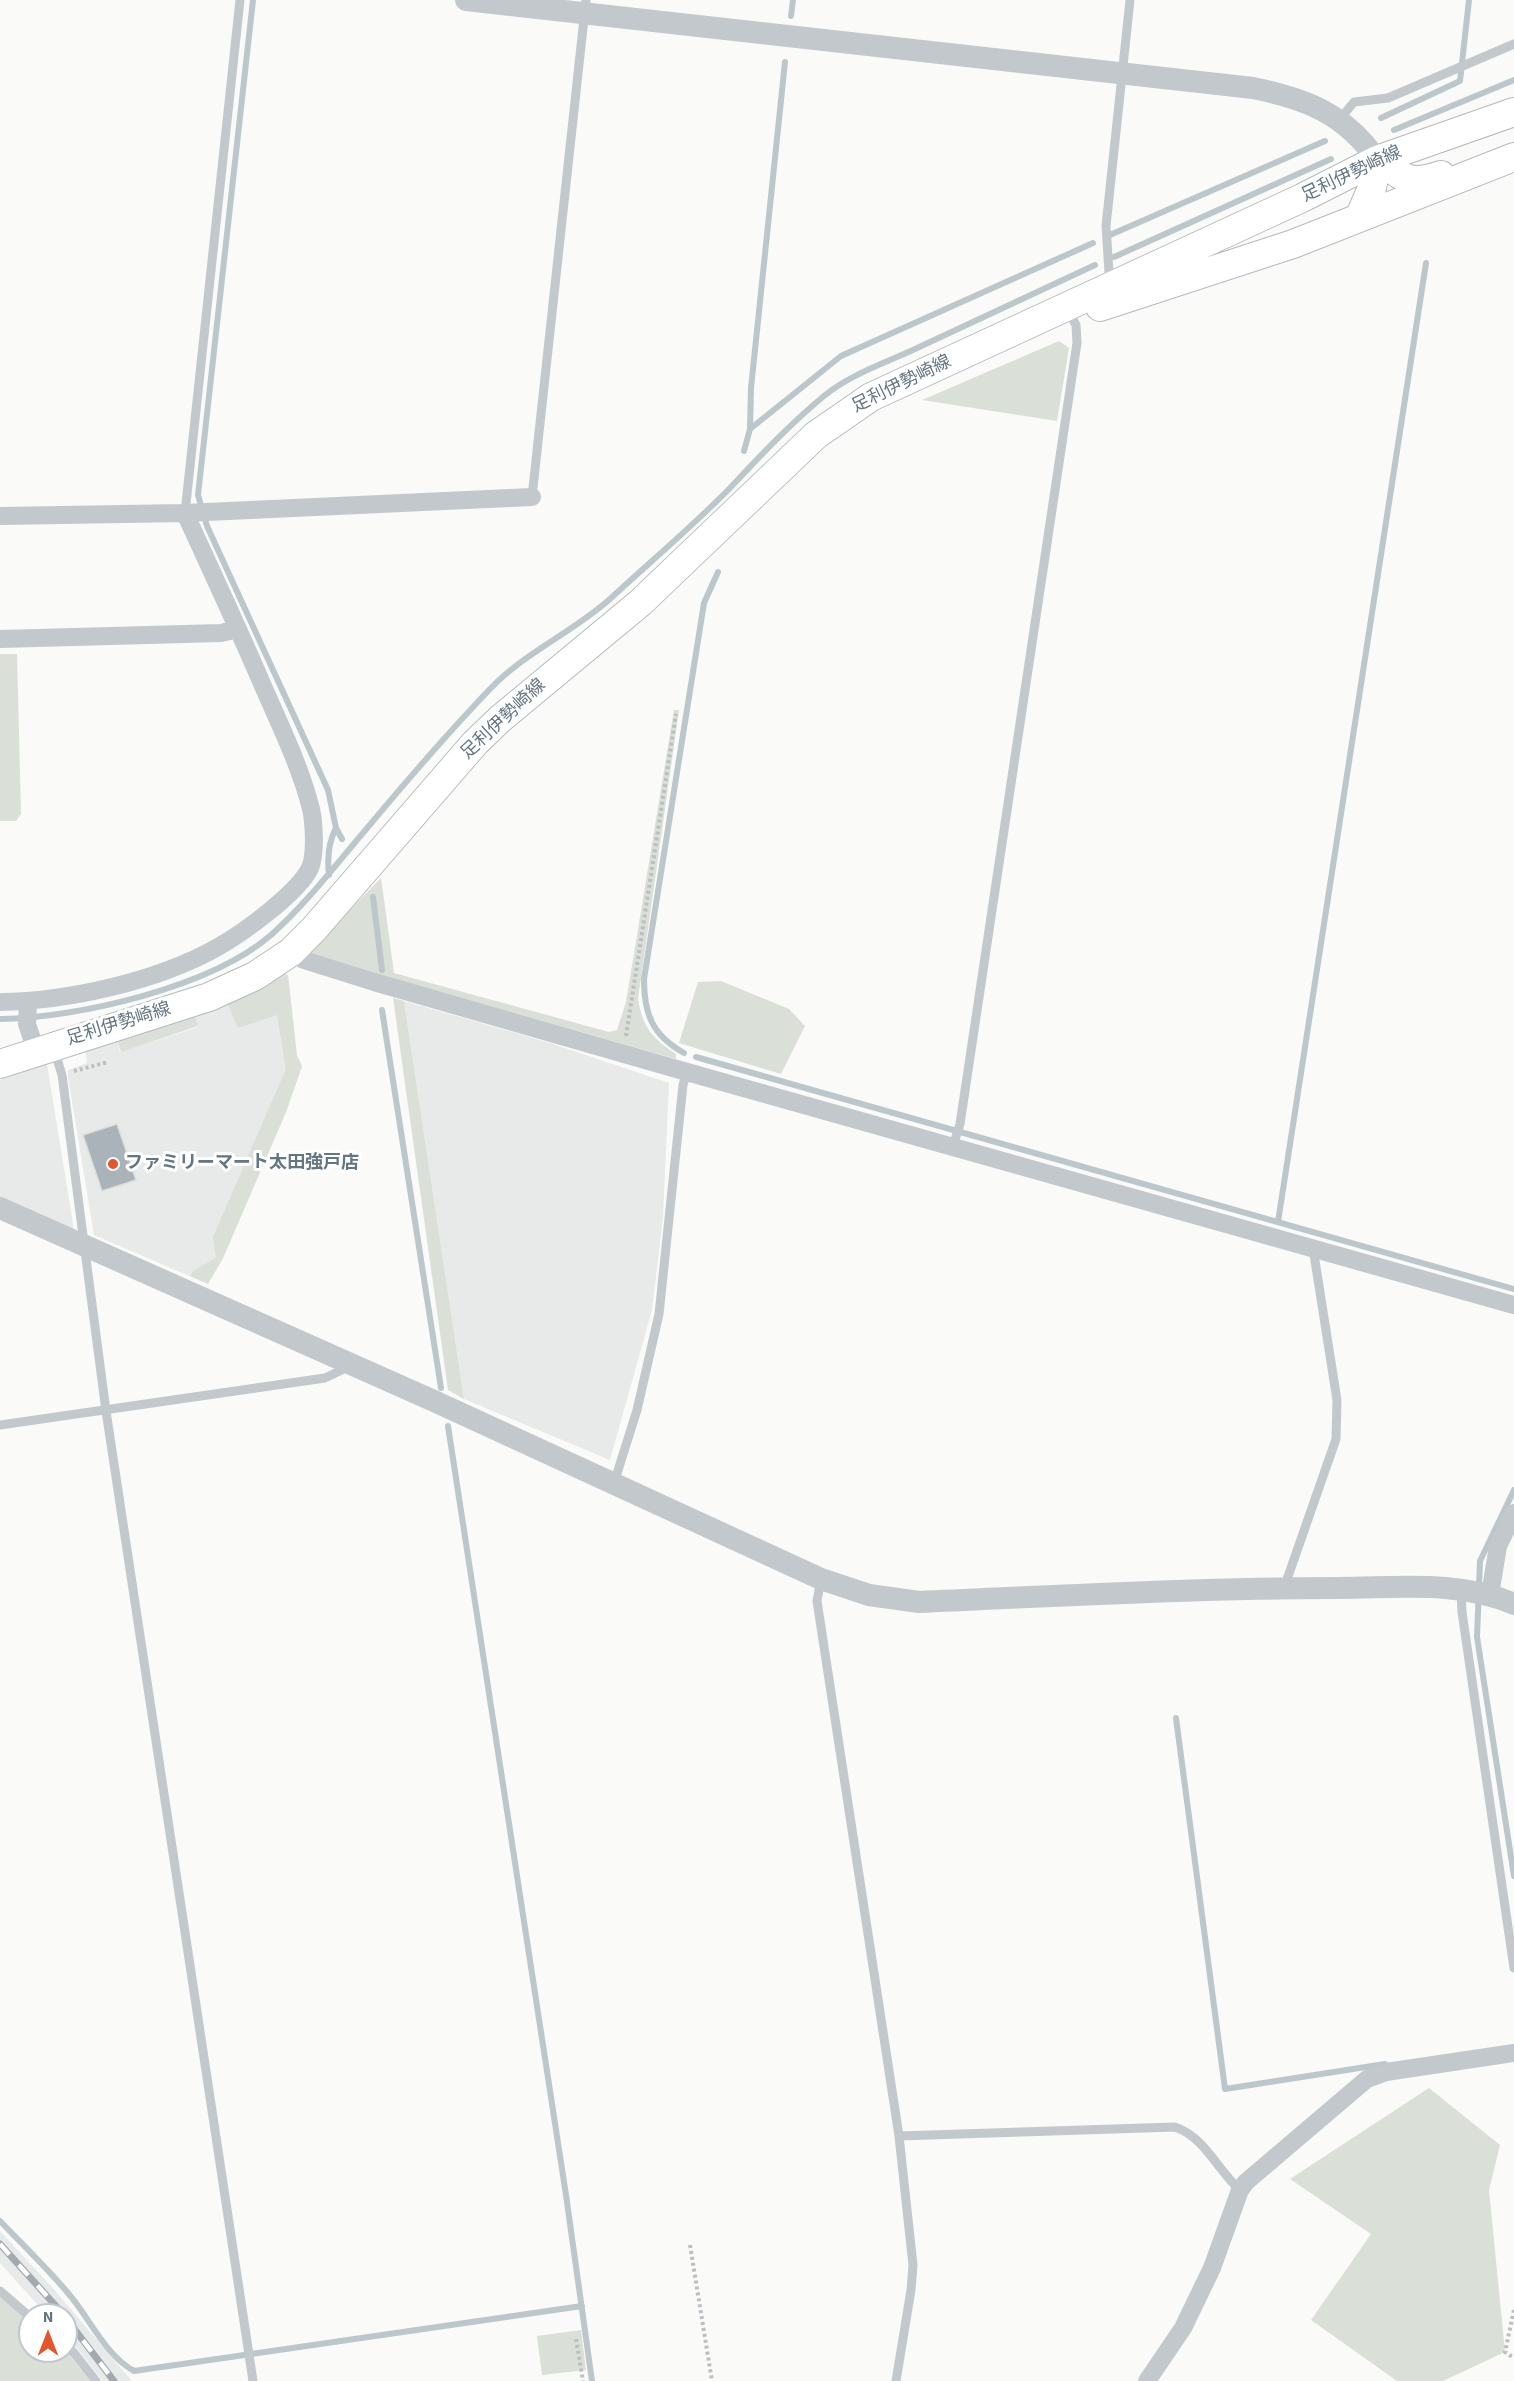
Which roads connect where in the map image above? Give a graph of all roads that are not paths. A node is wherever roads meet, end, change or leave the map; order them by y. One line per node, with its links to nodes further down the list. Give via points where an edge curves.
1 (240, 0): 16 (lane)
2 (466, 0): 4 (street)
3 (1130, 0): 6 (lane)
4 (585, 7): 6 (street); 15 (lane)
5 (1514, 44): 8 (lane, via 1388,98 1354,102)
6 (1121, 74): 8 (street, via 1273,92); 12 (lane, via 1106,225 1108,272)
7 (1514, 112): 10 (main road, 足利伊勢崎線)
8 (1340, 119): 10 (street)
9 (1514, 157): 10 (main road, via 1500,154 1416,181 1405,179); 11 (main road, 足利伊勢崎線)
10 (1377, 160): 11 (main road, via 1372,188); 12 (main road, 足利伊勢崎線)
11 (1359, 218): 13 (main road, 足利伊勢崎線, via 1293,244)
12 (1113, 284): 14 (main road, 足利伊勢崎線)
13 (1071, 316): 14 (main road, 足利伊勢崎線); 26 (lane, via 1077,343 960,1124)
14 (998, 339): 20 (main road, 足利伊勢崎線, via 871,397 816,435 640,603 475,743)
15 (532, 497): 16 (street)
16 (185, 513): 17 (street); 18 (street)
17 (0, 516)
18 (238, 629): 19 (street, via 221,633); 22 (street, via 308,798 313,840 310,867 261,918 199,958 152,976 73,995)
19 (0, 639)
20 (291, 952): 23 (main road, 足利伊勢崎線, via 229,989); 25 (street, via 304,960 375,982)
21 (0, 1002): 22 (street)
22 (28, 1012): 23 (street)
23 (44, 1049): 24 (main road, 足利伊勢崎線); 28 (lane, via 62,1075)
24 (0, 1064)
25 (687, 1072): 26 (street); 34 (lane, via 659,1314 637,1410)
26 (953, 1146): 29 (street)
27 (0, 1208): 28 (street)
28 (86, 1247): 31 (street); 32 (lane)
29 (1313, 1248): 30 (street); 37 (lane, via 1337,1400 1336,1439)
30 (1514, 1305)
31 (352, 1365): 32 (lane, via 325,1378); 34 (street)
32 (106, 1411): 33 (lane); 49 (lane)
33 (0, 1425)
34 (614, 1485): 36 (street)
35 (1514, 1513): 39 (street, via 1498,1546)
36 (821, 1579): 37 (street, via 869,1595 919,1602); 43 (lane, via 817,1601)
37 (1284, 1588): 38 (street)
38 (1461, 1591): 39 (street); 41 (lane)
39 (1490, 1595): 40 (street)
40 (1514, 1604)
41 (1514, 1968)
42 (1514, 2053): 44 (street, via 1386,2072 1367,2079)
43 (899, 2136): 44 (lane, via 1175,2127 1195,2138); 50 (lane, via 913,2265)
44 (1240, 2190): 51 (street, via 1212,2268 1183,2328)
45 (0, 2291): 46 (lane)
46 (18, 2307)
47 (78, 2358): 48 (lane)
48 (96, 2381)
49 (253, 2381)
50 (896, 2381)
51 (1147, 2381)

